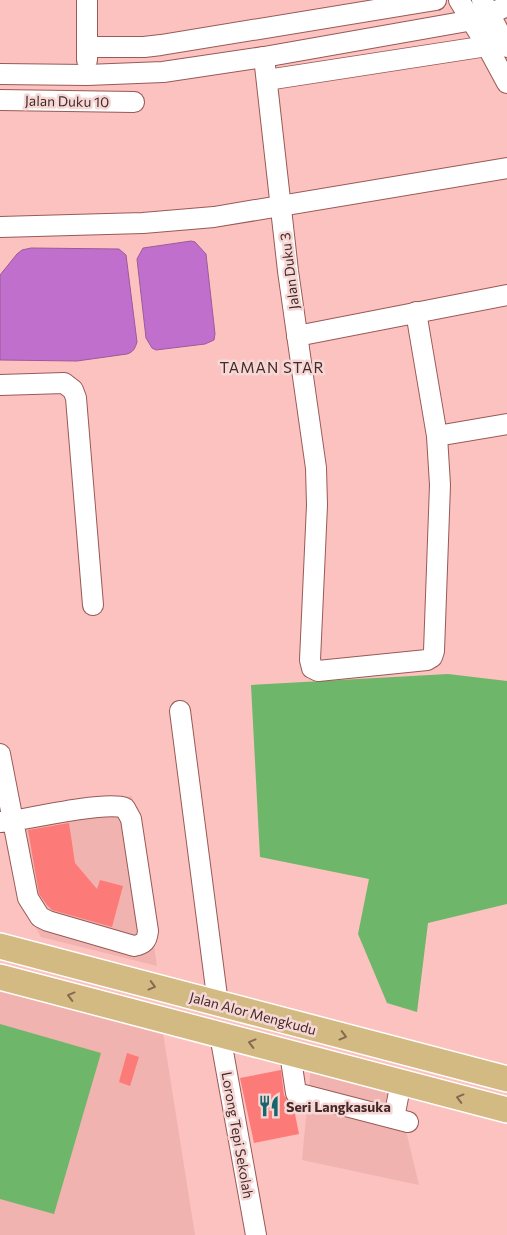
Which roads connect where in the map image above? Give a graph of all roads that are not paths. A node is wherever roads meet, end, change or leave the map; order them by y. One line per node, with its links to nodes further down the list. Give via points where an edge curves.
1 (86, 0): 8 (street)
2 (436, 0): 5 (street)
3 (459, 0): 4 (street)
4 (488, 10): 6 (street); 7 (street); 9 (street)
5 (161, 45): 8 (street); 10 (street)
6 (487, 46): 13 (street); 14 (street)
7 (507, 46)
8 (87, 47): 12 (street)
9 (264, 57): 10 (street); 13 (street, Jalan Duku 3)
10 (163, 72): 12 (street)
11 (0, 74): 12 (street)
12 (87, 75)
13 (267, 80): 18 (street, Jalan Duku 3)
14 (507, 83)
15 (0, 100): 16 (street, Jalan Duku 10)
16 (134, 102)
17 (507, 168): 18 (street)
18 (281, 206): 19 (street, via 214,217 143,223); 22 (street, Jalan Duku 3)
19 (0, 228)
20 (507, 296): 21 (street)
21 (416, 312): 22 (street); 25 (street)
22 (297, 336): 25 (street, Jalan Duku 3, via 317,485 312,668 318,671 432,657 440,485)
23 (0, 385): 26 (street, via 64,383 73,390)
24 (507, 424): 25 (street)
25 (437, 436)
26 (93, 605)
27 (180, 711): 32 (street)
28 (0, 754): 29 (street)
29 (6, 821): 29 (street, via 92,808 125,808 131,819 148,931 145,942 134,946 40,917 28,898)
30 (0, 946): 32 (main road, Jalan Alor Mengkudu, one-way to 32)
31 (4, 975): 33 (main road, one-way to 31)
32 (218, 1004): 35 (main road, Jalan Alor Mengkudu, one-way to 35)
33 (220, 1035): 34 (main road, one-way to 33); 38 (street, Lorong Tepi Sekolah)
34 (290, 1053): 36 (main road); 36 (street, via 296,1093 401,1120)
35 (507, 1079)
36 (401, 1082): 37 (main road, one-way to 36)
37 (507, 1110)
38 (256, 1235)

